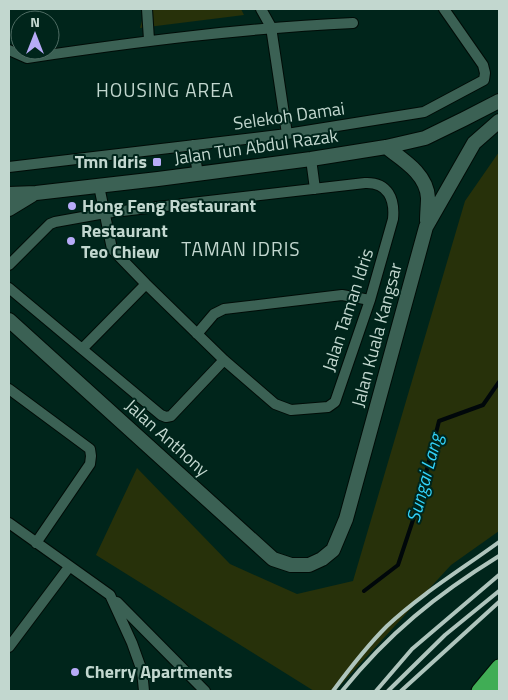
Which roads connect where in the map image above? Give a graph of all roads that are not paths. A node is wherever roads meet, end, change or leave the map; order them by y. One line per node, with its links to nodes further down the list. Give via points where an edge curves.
1 (147, 9): 6 (street)
2 (261, 9): 5 (street)
3 (444, 9): 10 (street, Selekoh Damai, via 484,65 484,80 424,112)
4 (353, 23): 5 (street)
5 (271, 27): 6 (street); 10 (street)
6 (149, 40): 7 (street, via 26,58)
7 (9, 50)
8 (499, 101): 12 (main road, Jalan Tun Abdul Razak, via 425,138)
9 (499, 121): 22 (main road, Jalan Kuala Kangsar, via 474,143)
10 (287, 134): 11 (street, Selekoh Damai)
11 (193, 145): 14 (street, Selekoh Damai); 15 (street)
12 (386, 147): 13 (main road, Jalan Tun Abdul Razak); 22 (main road, via 420,175 428,196)
13 (311, 159): 15 (main road, Jalan Tun Abdul Razak); 17 (street)
14 (9, 167)
15 (198, 174): 16 (main road, Jalan Tun Abdul Razak)
16 (99, 186): 18 (main road, Jalan Tun Abdul Razak); 21 (street, Jalan Taman Idris)
17 (315, 188): 21 (street, Jalan Taman Idris); 26 (street, Jalan Taman Idris, via 371,182 382,186 390,195 393,219)
18 (36, 193): 19 (main road, Jalan Tun Abdul Razak); 20 (main road)
19 (9, 194)
20 (9, 209)
21 (105, 213): 23 (street, via 50,224); 24 (street, Jalan Taman Idris, via 112,249)
22 (426, 227): 34 (main road, Jalan Kuala Kangsar, via 346,519 333,550)
23 (9, 265)
24 (146, 284): 28 (street, Jalan Taman Idris); 29 (street)
25 (9, 288): 29 (street)
26 (370, 300): 28 (street, via 342,294 224,309 214,314); 30 (street, Jalan Taman Idris, via 335,402 328,407 283,408)
27 (9, 320): 34 (main road, Jalan Anthony, via 273,559 291,565)
28 (197, 334): 30 (street, Jalan Taman Idris)
29 (82, 349): 30 (street, via 166,418)
30 (224, 360)
31 (9, 389): 33 (street, via 90,449 90,464)
32 (9, 523): 33 (street)
33 (36, 543): 35 (street)
34 (309, 565)
35 (69, 567): 36 (street); 37 (street)
36 (110, 594): 40 (street, via 142,671); 41 (street)
37 (9, 647)
38 (499, 667): 42 (highway)
39 (499, 686): 43 (highway)
40 (144, 691)
41 (206, 691)
42 (479, 691)
43 (496, 691)

